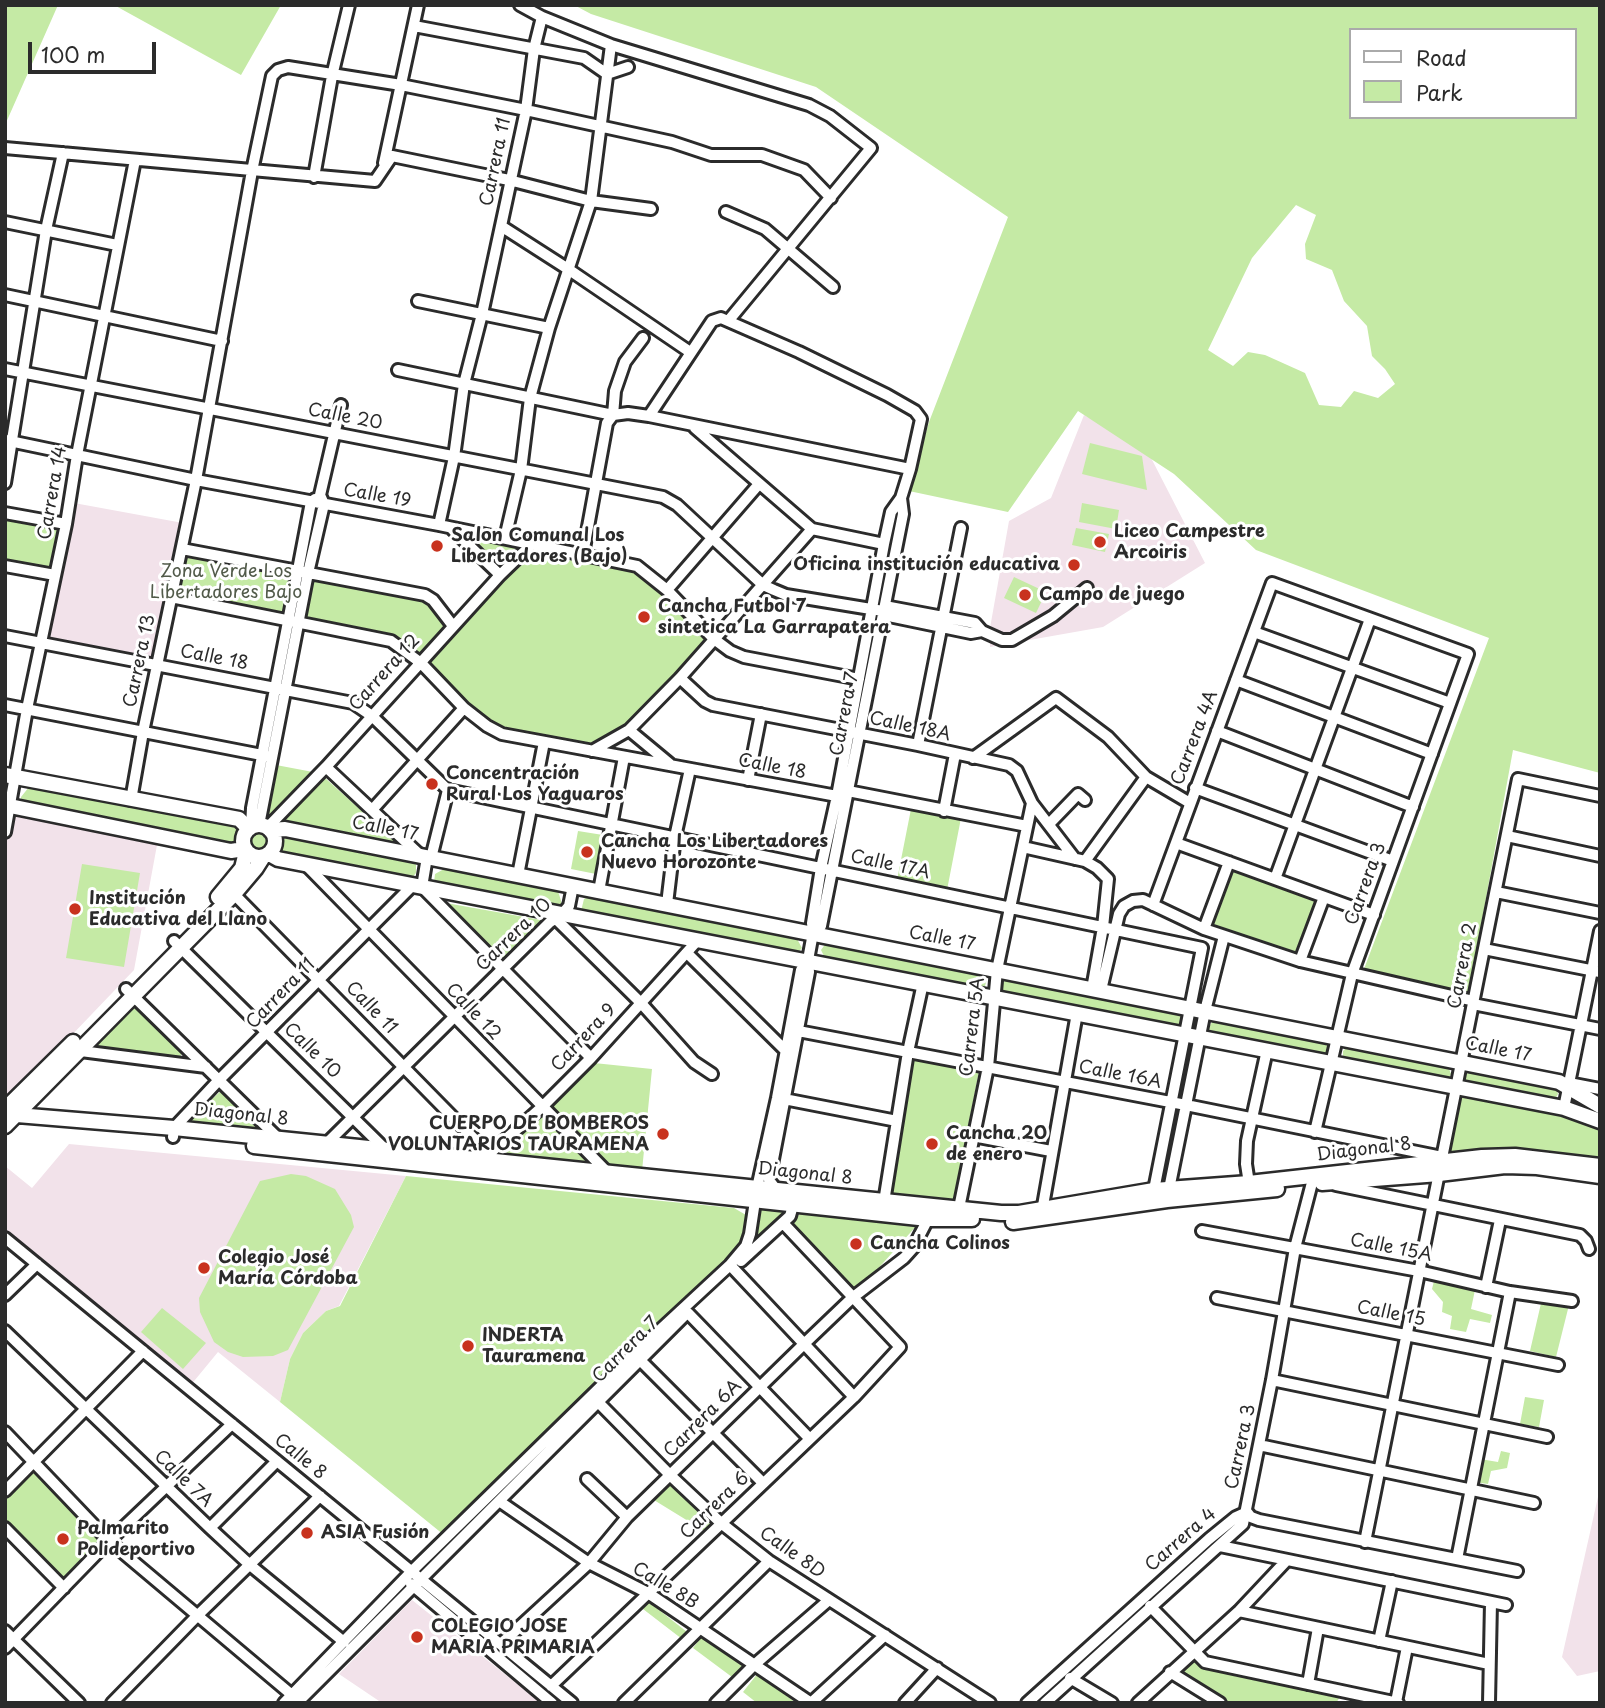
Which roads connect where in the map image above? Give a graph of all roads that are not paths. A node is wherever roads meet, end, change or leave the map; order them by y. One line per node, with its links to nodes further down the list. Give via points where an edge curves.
1 (349, 5): 10 (street)
2 (418, 5): 5 (street)
3 (520, 5): 4 (street)
4 (542, 17): 6 (street); 7 (street, Carrera 11)
5 (414, 26): 7 (street); 11 (street)
6 (611, 46): 9 (street); 21 (street, via 809,105 830,116 871,148)
7 (534, 49): 9 (street, via 584,58); 12 (street, Carrera 11)
8 (628, 67): 9 (street)
9 (607, 74): 13 (street)
10 (332, 76): 11 (street, Carrera 13); 18 (street, Carrera 13, via 288,67 272,76); 19 (street)
11 (401, 85): 12 (street, Carrera 13); 17 (street)
12 (526, 110): 13 (street, Carrera 13); 20 (street, Carrera 11)
13 (601, 127): 21 (street, Carrera 13, via 711,155 753,154 780,160 804,170); 22 (street)
14 (5, 148): 15 (street)
15 (63, 153): 16 (street); 27 (street)
16 (135, 160): 18 (street); 28 (street, Carrera 14)
17 (383, 166): 19 (street, via 375,181); 20 (street, via 391,156)
18 (252, 171): 19 (street); 40 (street, Carrera 13)
19 (314, 177)
20 (509, 180): 22 (street); 26 (street, Carrera 11)
21 (831, 198): 29 (street)
22 (591, 201): 23 (street); 30 (street)
23 (651, 209)
24 (726, 212): 29 (street, via 765,229)
25 (5, 222): 27 (street)
26 (501, 226): 30 (street); 35 (street, Carrera 11)
27 (46, 230): 28 (street); 33 (street)
28 (117, 245): 36 (street, Carrera 14)
29 (788, 248): 31 (street); 37 (street)
30 (568, 269): 38 (street); 41 (street)
31 (833, 287)
32 (5, 295): 33 (street)
33 (34, 301): 36 (street); 44 (street)
34 (418, 301): 35 (street)
35 (482, 314): 38 (street); 45 (street, Carrera 11)
36 (105, 316): 40 (street); 46 (street, Carrera 14)
37 (729, 320): 41 (street, via 712,321); 57 (street, Carrera 7, via 915,411 921,419)
38 (550, 328): 47 (street)
39 (643, 338): 50 (street, via 625,362)
40 (222, 341): 49 (street, Carrera 13)
41 (690, 352): 51 (street)
42 (5, 369): 44 (street, Calle 20)
43 (398, 370): 45 (street)
44 (25, 373): 46 (street, Calle 20); 54 (street)
45 (464, 384): 47 (street); 56 (street, Carrera 11)
46 (91, 385): 49 (street, Calle 20); 55 (street, Carrera 14)
47 (530, 398): 50 (street); 58 (street)
48 (341, 405): 53 (street)
49 (209, 407): 53 (street, Calle 20); 59 (street, Carrera 13)
50 (613, 415): 51 (street); 61 (street, via 607,423)
51 (649, 416): 52 (street)
52 (693, 426): 57 (street); 62 (street)
53 (333, 432): 56 (street, Calle 20); 64 (street)
54 (9, 441): 55 (street, Calle 19); 60 (street)
55 (77, 455): 59 (street, Calle 19); 66 (street, Carrera 14)
56 (454, 457): 58 (street, Calle 20); 67 (street)
57 (910, 469): 63 (street, Carrera 7)
58 (521, 470): 61 (street, Calle 20); 71 (street)
59 (196, 480): 64 (street, Calle 19); 75 (street, Carrera 13)
60 (5, 483)
61 (596, 484): 72 (street, Calle 20, via 663,497); 76 (street)
62 (759, 484): 70 (street); 72 (street)
63 (901, 498): 74 (street, Carrera 7, via 891,512); 85 (street, Carrera 7, via 903,514)
64 (318, 500): 67 (street, Calle 19); 78 (street)
65 (5, 513): 66 (street)
66 (66, 524): 79 (street, Carrera 14)
67 (439, 525): 68 (street, Calle 19)
68 (452, 528): 71 (street, Calle 19); 80 (street)
69 (961, 528): 88 (street)
70 (812, 529): 74 (street); 81 (street)
71 (505, 538): 73 (street, Calle 19)
72 (712, 538): 81 (street); 83 (street)
73 (532, 544): 76 (street, Calle 19); 80 (street, Carrera 12)
74 (884, 544): 85 (street, Carrera 7)
75 (182, 549): 78 (street); 84 (street, Carrera 13)
76 (583, 554): 83 (street, Calle 19, via 637,566)
77 (5, 566): 79 (street)
78 (302, 572): 87 (street); 89 (street, via 425,595)
79 (55, 575): 93 (street, Carrera 14)
80 (500, 575): 89 (street, Carrera 12)
81 (763, 584): 85 (street, via 786,595); 92 (street)
82 (1087, 588): 88 (street, via 1053,616 1012,640)
83 (667, 590): 92 (street, Calle 19)
84 (171, 597): 87 (street); 95 (street, Carrera 13)
85 (877, 611): 88 (street); 98 (street, Carrera 7); 111 (street, Carrera 7)
86 (1370, 619): 90 (street, Carrera 4A, via 1272,583); 96 (street); 101 (street, Carrera 3, via 1468,654)
87 (293, 620): 94 (street, via 391,641); 100 (street)
88 (942, 622): 113 (street)
89 (453, 626): 94 (street, Carrera 12)
90 (1254, 632): 96 (street); 99 (street, Carrera 4A)
91 (5, 636): 93 (street, Calle 18)
92 (715, 639): 97 (street); 98 (street, Calle 19, via 744,657)
93 (41, 643): 95 (street, Calle 18); 104 (street, Carrera 14)
94 (421, 663): 103 (street); 106 (street, Carrera 12)
95 (158, 665): 100 (street, Calle 18); 110 (street, Carrera 13)
96 (1352, 668): 101 (street); 107 (street)
97 (680, 678): 105 (street, Calle 18A, via 713,705); 108 (street)
98 (859, 679): 111 (street, Carrera 7)
99 (1236, 680): 107 (street); 109 (street, Carrera 4A)
100 (280, 689): 106 (street, Calle 18, via 353,703); 117 (street)
101 (1450, 703): 116 (street, Carrera 3)
102 (5, 705): 104 (street)
103 (464, 708): 112 (street, Calle 18, via 495,731); 120 (street)
104 (27, 709): 110 (street); 125 (street, Carrera 14)
105 (761, 714): 111 (street, Calle 18A); 127 (street)
106 (372, 716): 120 (street, Calle 18); 122 (street, Carrera 12)
107 (1334, 717): 116 (street); 124 (street)
108 (629, 730): 114 (street); 121 (street)
109 (1217, 731): 124 (street); 128 (street, Carrera 4A)
110 (143, 732): 117 (street); 133 (street, Carrera 13)
111 (854, 733): 113 (street, Calle 18A); 130 (street, Carrera 7); 131 (street, Carrera 7)
112 (544, 742): 114 (street, Calle 18); 138 (street)
113 (918, 745): 115 (street, Calle 18A)
114 (592, 751): 118 (street, Calle 18)
115 (955, 754): 119 (street, Calle 18A); 141 (street)
116 (1432, 754): 139 (street, Carrera 3)
117 (267, 756): 146 (street)
118 (624, 757): 121 (street, Calle 18); 142 (street)
119 (973, 758): 126 (street, via 1056,698 1108,737); 135 (street, Calle 18A, via 1017,771)
120 (417, 759): 129 (street, Calle 18); 140 (street)
121 (673, 766): 123 (street, Calle 18)
122 (326, 767): 140 (street); 146 (street, Carrera 12)
123 (690, 769): 127 (street, Calle 18); 149 (street)
124 (1315, 769): 139 (street); 144 (street)
125 (10, 776): 133 (street, Calle 17); 137 (street, Carrera 14)
126 (1146, 777): 136 (street); 156 (street)
127 (748, 780): 131 (street, Calle 18)
128 (1195, 788): 136 (street, Carrera 4A); 144 (street)
129 (448, 790): 138 (street, Calle 17A); 155 (street)
130 (848, 791): 141 (street); 160 (street, Carrera 7)
131 (837, 796): 160 (street, Carrera 7)
132 (1600, 796): 148 (street, Carrera 2, via 1518,779)
133 (131, 800): 146 (street, Calle 17, via 239,819)
134 (1085, 800): 143 (street, via 1078,794)
135 (1032, 803): 143 (street); 145 (street, Carrera 5A)
136 (1190, 803): 150 (street, Carrera 4A)
137 (8, 805): 147 (street, Carrera 14); 152 (street)
138 (531, 807): 142 (street, Calle 17A); 161 (street)
139 (1413, 807): 157 (street, Carrera 3)
140 (372, 810): 155 (street)
141 (944, 811): 145 (street)
142 (612, 824): 149 (street, Calle 17A); 166 (street)
143 (1049, 824): 156 (street)
144 (1295, 825): 157 (street); 162 (street)
145 (1027, 826): 151 (street, Carrera 5A)
146 (259, 828): 152 (street, via 243,838); 153 (street, via 274,837 275,844); 155 (street, Calle 17)
147 (5, 832)
148 (1507, 836): 154 (street); 167 (street, Carrera 2)
149 (675, 837): 160 (street, Calle 17A); 169 (street)
150 (1176, 843): 158 (street); 170 (street, Carrera 4A)
151 (1023, 847): 156 (street); 171 (street, Carrera 5A)
152 (245, 850): 153 (street, via 252,856); 165 (street)
153 (266, 855): 159 (street); 165 (street)
154 (1600, 856)
155 (426, 857): 161 (street, Calle 17); 163 (street)
156 (1080, 860): 175 (street, via 1104,873)
157 (1393, 861): 173 (street, Carrera 3)
158 (1229, 862): 162 (street); 177 (street)
159 (306, 865): 163 (street); 176 (street, Calle 12)
160 (827, 869): 171 (street, Calle 17A); 179 (street, Carrera 7, via 821,926)
161 (518, 875): 164 (street, Calle 17)
162 (1275, 879): 168 (street)
163 (418, 886): 174 (street); 176 (street, Carrera 11); 187 (street)
164 (573, 886): 166 (street, Calle 17); 174 (street, Carrera 10, via 569,906)
165 (231, 891): 182 (street); 191 (street, Calle 11)
166 (599, 891): 169 (street, Calle 17)
167 (1496, 892): 172 (street); 183 (street, Carrera 2)
168 (1324, 897): 173 (street); 186 (street)
169 (667, 904): 179 (street, Calle 17)
170 (1153, 905): 175 (street, via 1133,901); 177 (street)
171 (1010, 908): 175 (street, Calle 17A); 188 (street, Carrera 5A)
172 (1600, 913)
173 (1374, 915): 190 (street, Carrera 3)
174 (559, 916): 181 (street); 187 (street, Carrera 10); 197 (street)
175 (1109, 928): 193 (street); 198 (street, Calle 17A, via 1202,948)
176 (368, 929): 191 (street, Carrera 11); 201 (street, Calle 12)
177 (1204, 929): 180 (street)
178 (1600, 932): 189 (street)
179 (813, 933): 185 (street, Carrera 7); 188 (street, Calle 17)
180 (1224, 936): 186 (street); 199 (street)
181 (698, 940): 184 (street, Carrera 9); 185 (street)
182 (177, 944): 194 (street); 205 (street, Calle 10)
183 (1484, 949): 189 (street); 196 (street, Carrera 2)
184 (687, 953): 197 (street, Carrera 9); 212 (street)
185 (807, 960): 192 (street); 204 (street, Carrera 7)
186 (1300, 961): 190 (street)
187 (504, 969): 201 (street, Carrera 10); 214 (street)
188 (998, 970): 193 (street, Calle 17); 195 (street, Carrera 5A)
189 (1596, 971): 202 (street)
190 (1352, 974): 196 (street); 208 (street, Carrera 3)
191 (319, 981): 205 (street, Carrera 11); 220 (street, Calle 11)
192 (923, 983): 195 (street); 213 (street)
193 (1097, 989): 198 (street, Calle 17)
194 (129, 992): 209 (street); 210 (street)
195 (995, 997): 200 (street); 219 (street, Carrera 5A)
196 (1474, 1002): 202 (street); 216 (street, Carrera 2)
197 (641, 1003): 214 (street, Carrera 9); 221 (street, via 699,1067)
198 (1189, 1008): 199 (street, Calle 17); 206 (street)
199 (1205, 1011): 207 (street); 208 (street, Calle 17)
200 (1077, 1013): 206 (street); 223 (street)
201 (455, 1018): 220 (street, Carrera 10); 231 (street, Calle 12)
202 (1581, 1026): 203 (street); 224 (street)
203 (1600, 1030)
204 (794, 1031): 212 (street, Carrera 7); 213 (street, Calle 16A); 227 (street, Carrera 7)
205 (268, 1033): 222 (street, Carrera 11); 233 (street, Calle 10)
206 (1184, 1034): 207 (street); 228 (street)
207 (1200, 1037): 211 (street); 229 (street)
208 (1337, 1037): 215 (street, Carrera 3); 216 (street, Calle 17)
209 (186, 1048): 217 (street, via 183,1059); 218 (street)
210 (72, 1050): 217 (street); 234 (street)
211 (1267, 1050): 215 (street); 235 (street)
212 (786, 1051): 227 (street, Carrera 7)
213 (908, 1052): 219 (street, Calle 16A); 236 (street)
214 (591, 1058): 231 (street, Carrera 9)
215 (1331, 1062): 225 (street); 239 (street, Carrera 3)
216 (1462, 1062): 224 (street, Calle 17); 225 (street, Carrera 2)
217 (173, 1063): 218 (street)
218 (206, 1067): 222 (street)
219 (988, 1067): 223 (street, Calle 16A); 240 (street, Carrera 5A)
220 (404, 1068): 233 (street, Carrera 10); 245 (street, Calle 11)
221 (712, 1074)
222 (219, 1080): 238 (street, Carrera 11); 241 (street)
223 (1064, 1082): 228 (street, Calle 16A); 243 (street)
224 (1569, 1085): 226 (street); 230 (street, Calle 17); 232 (street)
225 (1457, 1087): 232 (street); 246 (street, Carrera 2)
226 (1600, 1089)
227 (781, 1099): 236 (street); 252 (street, Carrera 7, via 769,1180); 253 (street, Carrera 7)
228 (1171, 1102): 229 (street, Calle 16A); 255 (street)
229 (1186, 1105): 235 (street, Calle 16A); 254 (street)
230 (1600, 1106)
231 (542, 1107): 245 (street, Carrera 9); 249 (street, Calle 12)
232 (1564, 1108): 237 (street)
233 (355, 1116): 242 (street, Carrera 10); 244 (street, Calle 10)
234 (7, 1119): 238 (street, Diagonal 8)
235 (1251, 1119): 239 (street, Calle 16A); 251 (street, via 1247,1141)
236 (897, 1121): 256 (street)
237 (1600, 1121)
238 (173, 1132): 241 (street, Diagonal 8); 242 (street, Diagonal 8)
239 (1315, 1132): 246 (street, Calle 16A)
240 (973, 1136): 243 (street); 259 (street, Carrera 5A)
241 (279, 1139): 242 (street, Diagonal 8)
242 (326, 1148): 244 (street, Diagonal 8)
243 (1051, 1152): 260 (street)
244 (388, 1155): 245 (street, Diagonal 8)
245 (491, 1162): 249 (street, Diagonal 8)
246 (1441, 1164): 247 (street, Diagonal 8, via 1514,1156); 248 (street, Diagonal 8, via 1537,1167); 250 (street, Diagonal 8); 258 (street, Carrera 2)
247 (1600, 1166)
248 (1600, 1176)
249 (610, 1179): 253 (street, Diagonal 8)
250 (1317, 1181): 251 (street, Diagonal 8); 258 (street); 266 (street, Carrera 3)
251 (1250, 1188): 254 (street, Diagonal 8)
252 (782, 1191): 253 (street, Diagonal 8); 256 (street, Diagonal 8); 257 (street, Carrera 7)
253 (756, 1194): 257 (street, Diagonal 8); 269 (street, Carrera 7, via 747,1246)
254 (1169, 1194): 255 (street, Diagonal 8)
255 (1153, 1197): 260 (street, Diagonal 8)
256 (884, 1202): 259 (street, Diagonal 8)
257 (792, 1203): 261 (street, Diagonal 8); 263 (street, Carrera 7, via 790,1216)
258 (1433, 1206): 262 (street); 270 (street)
259 (959, 1208): 260 (street, Diagonal 8)
260 (1041, 1214): 261 (street, Diagonal 8, via 1006,1222)
261 (928, 1219): 274 (street, Carrera 6A, via 914,1248)
262 (1500, 1220): 267 (street, via 1580,1235); 271 (street)
263 (783, 1223): 269 (street, Carrera 7); 274 (street)
264 (1202, 1231): 266 (street, Calle 15A)
265 (5, 1238): 268 (street, Calle 8)
266 (1295, 1248): 270 (street, Calle 15A); 277 (street, Carrera 3)
267 (1589, 1250)
268 (37, 1264): 273 (street); 282 (street, Calle 8)
269 (731, 1266): 278 (street, Carrera 7); 281 (street); 284 (street, Carrera 7)
270 (1419, 1271): 271 (street, Calle 15A); 280 (street)
271 (1486, 1286): 272 (street, Calle 15A)
272 (1510, 1292): 276 (street, Calle 15A); 283 (street)
273 (5, 1295)
274 (852, 1298): 281 (street, Carrera 6A); 288 (street, Carrera 6, via 900,1347)
275 (1217, 1298): 277 (street, Calle 15)
276 (1572, 1301)
277 (1284, 1311): 280 (street, Calle 15); 286 (street, Carrera 3)
278 (688, 1312): 284 (street, Carrera 7); 287 (street)
279 (5, 1331): 291 (street, Calle 7A)
280 (1407, 1335): 283 (street, Calle 15); 290 (street)
281 (804, 1344): 287 (street, Carrera 6A); 288 (street)
282 (143, 1351): 291 (street); 292 (street, Calle 8)
283 (1497, 1353): 285 (street, Calle 15); 293 (street)
284 (638, 1357): 289 (street, Carrera 7); 295 (street); 325 (street, Carrera 7)
285 (1558, 1365)
286 (1272, 1380): 290 (street); 298 (street, Carrera 3)
287 (760, 1387): 295 (street, Carrera 6A); 297 (street)
288 (854, 1397): 297 (street, Carrera 6)
289 (598, 1402): 302 (street, Calle 8D); 309 (street, Carrera 7)
290 (1393, 1405): 293 (street); 301 (street)
291 (86, 1410): 300 (street); 305 (street, Calle 7A)
292 (232, 1423): 299 (street, Calle 8); 305 (street)
293 (1484, 1424): 296 (street); 306 (street)
294 (5, 1432): 300 (street)
295 (713, 1433): 302 (street, Carrera 6A); 304 (street)
296 (1547, 1437)
297 (810, 1439): 304 (street, Carrera 6)
298 (1259, 1445): 301 (street); 311 (street, Carrera 3)
299 (277, 1461): 308 (street, Calle 8); 315 (street)
300 (35, 1462): 307 (street); 316 (street)
301 (1380, 1470): 306 (street); 317 (street)
302 (671, 1476): 312 (street, Carrera 6A); 313 (street, Calle 8D)
303 (587, 1479): 312 (street)
304 (763, 1483): 313 (street, Carrera 6)
305 (166, 1487): 315 (street, Calle 7A); 316 (street)
306 (1470, 1490): 310 (street); 319 (street)
307 (5, 1491)
308 (320, 1496): 323 (street); 325 (street, Calle 8)
309 (499, 1501): 322 (street, Calle 8B); 325 (street, Carrera 7)
310 (1534, 1503)
311 (1247, 1512): 317 (street, via 1259,1520); 318 (street, Carrera 4, via 1243,1524); 361 (street, Carrera 4, via 1209,1539)
312 (627, 1517): 322 (street, Carrera 6A)
313 (721, 1523): 321 (street, Calle 8D); 328 (street, Carrera 6)
314 (5, 1528): 327 (street)
315 (210, 1528): 323 (street, Calle 7A)
316 (110, 1541): 327 (street); 334 (street)
317 (1365, 1542): 319 (street)
318 (1220, 1546): 320 (street); 332 (street, Carrera 4)
319 (1457, 1559): 324 (street)
320 (1287, 1560): 326 (street); 333 (street)
321 (769, 1561): 329 (street, Calle 8D); 336 (street)
322 (589, 1563): 328 (street, Calle 8B); 341 (street, Carrera 6A)
323 (250, 1565): 334 (street); 340 (street, Calle 7A)
324 (1517, 1571)
325 (414, 1579): 340 (street, Carrera 7); 341 (street, Calle 8); 351 (street, Carrera 7); 354 (street, Calle 8)
326 (1392, 1581): 330 (street); 339 (street)
327 (64, 1588): 338 (street)
328 (648, 1593): 336 (street, Calle 8B); 350 (street, Carrera 6)
329 (829, 1600): 337 (street, Calle 8D); 345 (street)
330 (1490, 1602): 331 (street); 344 (street)
331 (1506, 1605)
332 (1150, 1606): 343 (street); 348 (street, Carrera 4)
333 (1239, 1611): 335 (street); 343 (street)
334 (197, 1616): 351 (street); 353 (street)
335 (1318, 1628): 339 (street); 349 (street)
336 (702, 1629): 345 (street, Calle 8B); 356 (street)
337 (885, 1635): 346 (street, Calle 8D); 358 (street)
338 (8, 1640): 352 (street)
339 (1379, 1641): 342 (street)
340 (344, 1642): 351 (street, Carrera 7)
341 (501, 1644): 350 (street, Calle 8)
342 (1407, 1647): 344 (street); 366 (street)
343 (1193, 1651): 347 (street); 349 (street, via 1205,1662)
344 (1489, 1664): 367 (street)
345 (754, 1665): 357 (street); 358 (street, Calle 8B)
346 (937, 1668): 359 (street); 360 (street, Calle 8D)
347 (1170, 1672): 364 (street); 365 (street)
348 (1070, 1678): 362 (street, Carrera 4); 363 (street)
349 (1308, 1684): 366 (street)
350 (551, 1686): 355 (street, Calle 8)
351 (291, 1700)
352 (79, 1703)
353 (113, 1703)
354 (552, 1703)
355 (572, 1703)
356 (624, 1703)
357 (716, 1703)
358 (811, 1703)
359 (905, 1703)
360 (990, 1703)
361 (1027, 1703)
362 (1045, 1703)
363 (1112, 1703)
364 (1138, 1703)
365 (1220, 1703)
366 (1397, 1703)
367 (1489, 1703)

